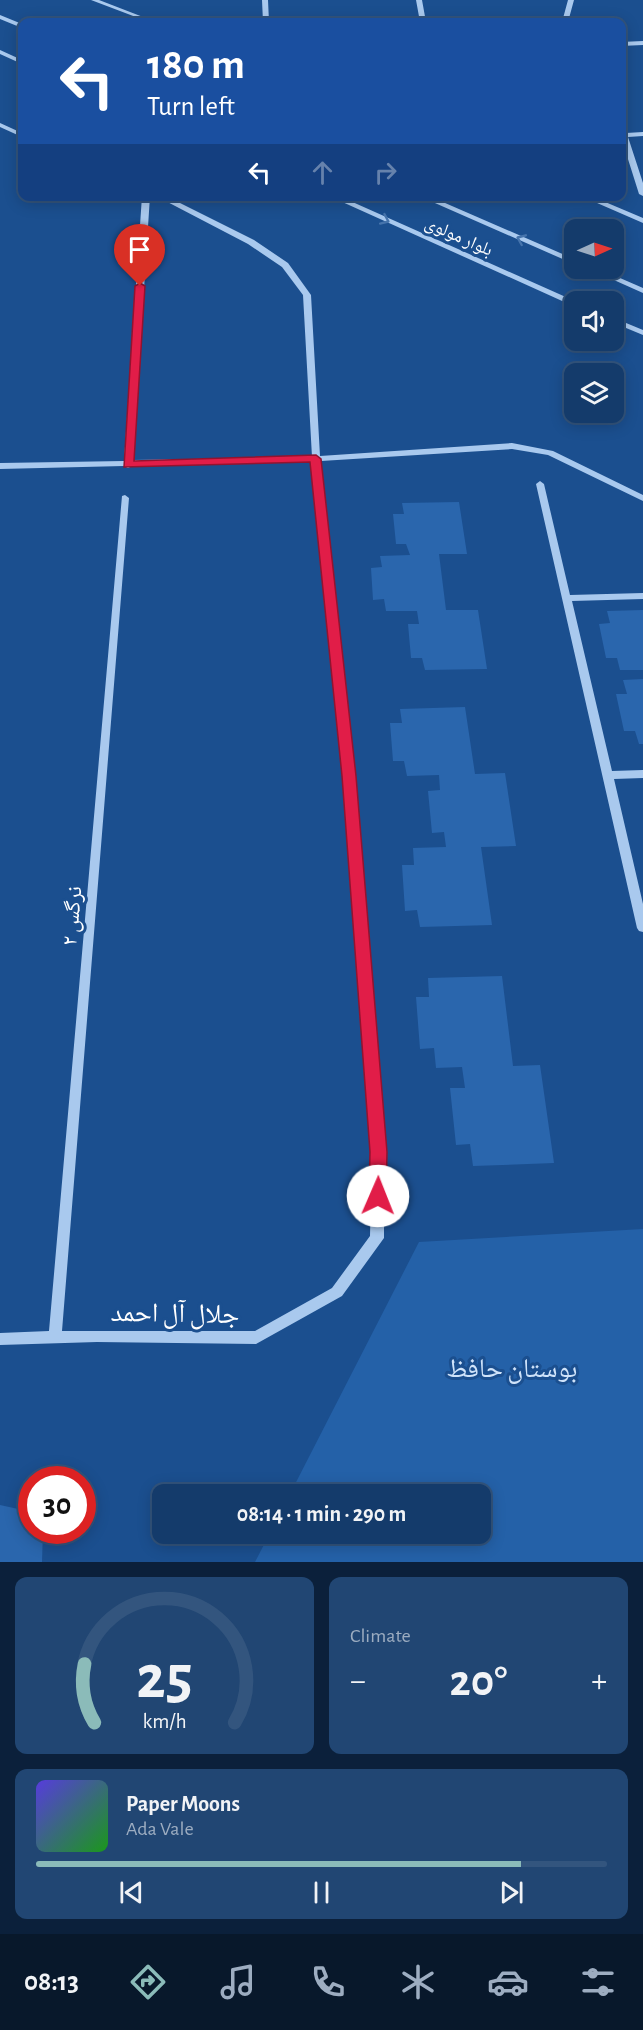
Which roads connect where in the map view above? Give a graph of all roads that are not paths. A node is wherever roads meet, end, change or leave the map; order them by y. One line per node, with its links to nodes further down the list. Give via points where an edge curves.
1 (94, 0): 6 (street)
2 (265, 0): 7 (street)
3 (419, 0): 8 (street)
4 (571, 0): 9 (street)
5 (0, 16): 10 (street)
6 (142, 18)
7 (266, 18)
8 (422, 18)
9 (566, 18)
10 (18, 24)
11 (643, 43): 12 (street)
12 (626, 44)
13 (0, 52): 14 (street)
14 (18, 60)
15 (0, 125): 17 (street)
16 (626, 132): 18 (street)
17 (18, 133)
18 (643, 134)
19 (626, 144): 20 (street)
20 (643, 194)
21 (146, 201): 34 (street)
22 (169, 201): 33 (street, via 251,242 285,265 307,295)
23 (343, 201): 30 (street, بلوار مولوی, one-way to 30)
24 (434, 201): 27 (street, بلوار مولوی, one-way to 24)
25 (596, 201): 26 (street)
26 (643, 220)
27 (564, 258)
28 (615, 279): 29 (street)
29 (643, 291)
30 (564, 299)
31 (624, 324): 32 (street)
32 (643, 333)
33 (316, 459): 34 (street); 38 (street, via 531,448 550,453); 44 (street, جلال آل احمد, via 349,776 378,1152 377,1238 337,1292 255,1338)
34 (128, 465): 35 (street)
35 (0, 466)
36 (540, 484): 40 (street)
37 (125, 498): 44 (street, نرگس ۲)
38 (643, 498)
39 (643, 596): 40 (street)
40 (566, 598): 42 (street)
41 (643, 774): 42 (street)
42 (608, 775): 43 (street)
43 (643, 928)
44 (55, 1338): 45 (street, جلال آل احمد)
45 (0, 1339)

